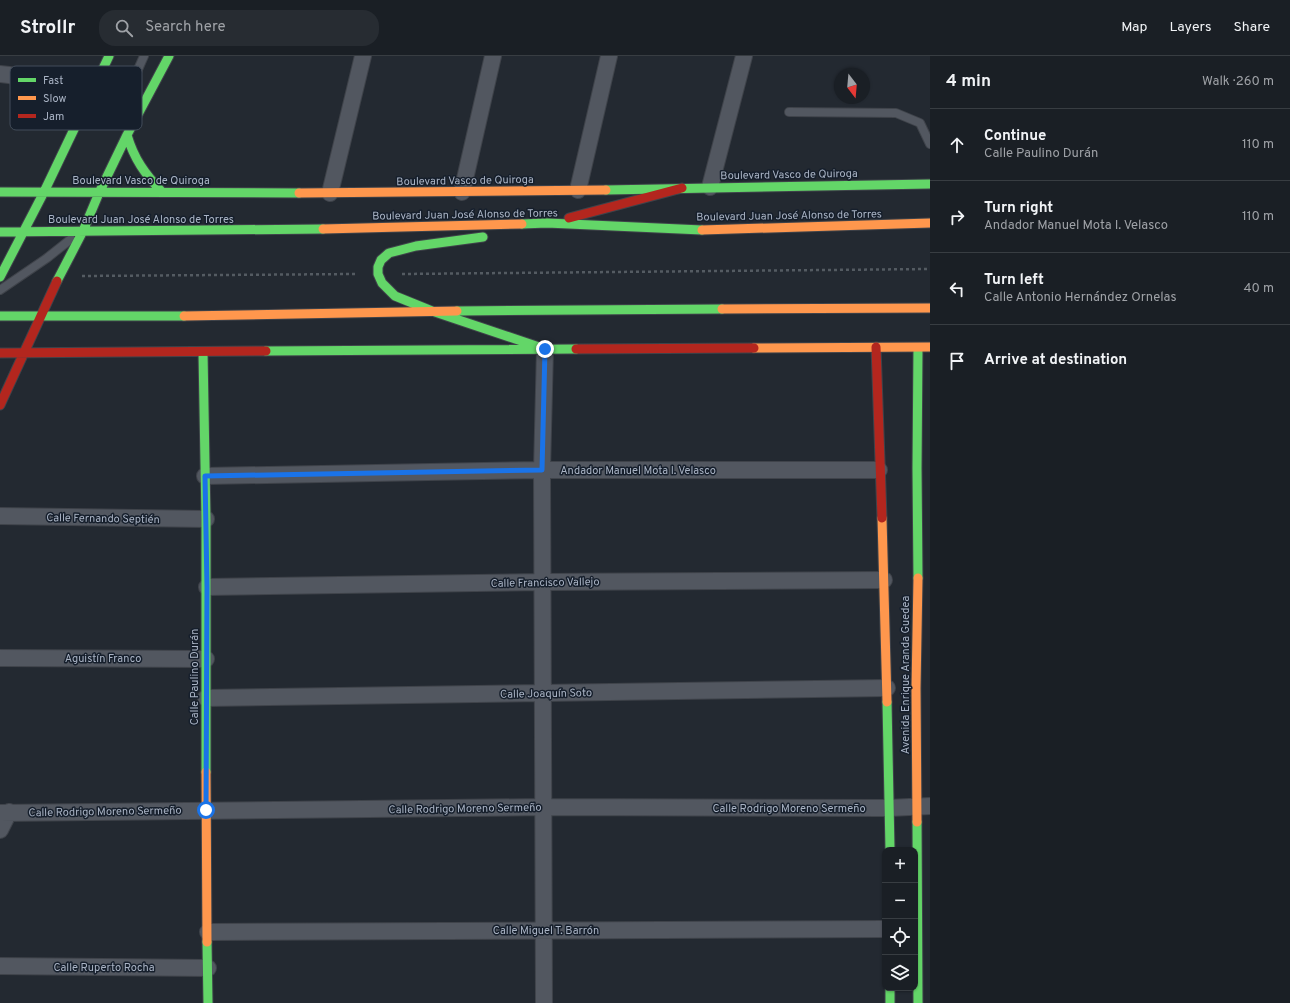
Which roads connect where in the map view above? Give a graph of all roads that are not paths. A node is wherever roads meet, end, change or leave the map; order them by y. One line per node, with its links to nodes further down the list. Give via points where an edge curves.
1 (109, 56): 9 (street)
2 (144, 56): 10 (lane)
3 (154, 56): 13 (street)
4 (169, 56): 14 (street)
5 (363, 56): 29 (street)
6 (493, 56): 27 (street)
7 (610, 56): 23 (street)
8 (744, 56): 21 (street)
9 (104, 66)
10 (140, 66)
11 (0, 74): 12 (street)
12 (10, 74)
13 (142, 80)
14 (142, 108)
15 (789, 112): 19 (lane, via 896,113 920,123)
16 (73, 130): 25 (street)
17 (130, 130): 18 (street)
18 (127, 135): 26 (street, via 133,156); 28 (street)
19 (930, 144)
20 (930, 184): 21 (street, Boulevard Vasco de Quiroga)
21 (710, 187): 22 (street, Boulevard Vasco de Quiroga)
22 (682, 188): 23 (street, Boulevard Vasco de Quiroga); 30 (street)
23 (578, 190): 27 (street, Boulevard Vasco de Quiroga)
24 (0, 192): 25 (street, Boulevard Vasco de Quiroga)
25 (44, 192): 28 (street, Boulevard Vasco de Quiroga); 32 (street)
26 (162, 192): 28 (street, Boulevard Vasco de Quiroga); 29 (street, Boulevard Vasco de Quiroga)
27 (462, 192): 29 (street, Boulevard Vasco de Quiroga)
28 (99, 193): 33 (street)
29 (330, 193)
30 (547, 223): 31 (street, Boulevard Juan José Alonso de Torres, via 696,230); 33 (street, Boulevard Juan José Alonso de Torres, via 267,230); 35 (street)
31 (930, 223)
32 (24, 231): 33 (street, Boulevard Juan José Alonso de Torres); 34 (street, Boulevard Juan José Alonso de Torres); 37 (street)
33 (83, 231): 38 (lane); 42 (street, via 59,276)
34 (0, 232)
35 (504, 233)
36 (490, 236): 40 (street, via 416,246 388,253 381,260 378,274 382,283 395,296)
37 (0, 277)
38 (0, 290)
39 (930, 308): 40 (street)
40 (432, 311): 42 (street, via 215,316); 46 (street)
41 (0, 316): 42 (street)
42 (42, 316): 49 (street)
43 (876, 347): 45 (street); 46 (street); 53 (street, Avenida Enrique Aranda Guedea)
44 (930, 347): 45 (street)
45 (918, 348): 51 (street, Avenida Enrique Aranda Guedea)
46 (545, 349): 47 (street); 52 (street)
47 (203, 352): 49 (street); 54 (street, Calle Paulino Durán)
48 (0, 353): 49 (street)
49 (23, 354): 50 (street)
50 (0, 405)
51 (923, 468): 57 (street, Avenida Enrique Aranda Guedea)
52 (542, 470): 53 (street, Andador Manuel Mota I. Velasco); 54 (street, Andador Manuel Mota I. Velasco); 59 (street)
53 (879, 470): 58 (street, Avenida Enrique Aranda Guedea)
54 (205, 476): 56 (street, Calle Paulino Durán)
55 (0, 516): 56 (street, Calle Fernando Septién)
56 (206, 519): 60 (street, Calle Paulino Durán)
57 (924, 576): 64 (street, Avenida Enrique Aranda Guedea)
58 (884, 580): 59 (street, Calle Francisco Vallejo); 63 (street, Avenida Enrique Aranda Guedea)
59 (542, 582): 60 (street, Calle Francisco Vallejo); 65 (street)
60 (207, 587): 62 (street, Calle Paulino Durán)
61 (0, 658): 62 (street, Aguistín Franco)
62 (206, 659): 66 (street, Calle Paulino Durán)
63 (887, 688): 65 (street, Calle Joaquín Soto); 69 (street, Avenida Enrique Aranda Guedea)
64 (923, 688): 67 (street, Avenida Enrique Aranda Guedea)
65 (543, 694): 66 (street, Calle Joaquín Soto); 68 (street)
66 (206, 698): 70 (street, Calle Paulino Durán)
67 (924, 806): 69 (street, Calle Rodrigo Moreno Sermeño); 74 (street, Avenida Enrique Aranda Guedea)
68 (544, 807): 69 (street, Calle Rodrigo Moreno Sermeño); 70 (street, Calle Rodrigo Moreno Sermeño); 76 (street)
69 (890, 808): 73 (street, Avenida Enrique Aranda Guedea)
70 (206, 810): 71 (street, Calle Rodrigo Moreno Sermeño); 77 (street, Calle Paulino Durán)
71 (4, 812): 72 (street)
72 (0, 830)
73 (890, 847)
74 (924, 927): 84 (street, Avenida Enrique Aranda Guedea)
75 (882, 929): 76 (street, Calle Miguel T. Barrón)
76 (544, 930): 77 (street, Calle Miguel T. Barrón); 82 (street)
77 (208, 932): 79 (street, Calle Paulino Durán)
78 (0, 966): 79 (street, Calle Ruperto Rocha)
79 (208, 968): 81 (street, Calle Paulino Durán)
80 (890, 991): 83 (street)
81 (208, 1003)
82 (544, 1003)
83 (890, 1003)
84 (918, 1003)

